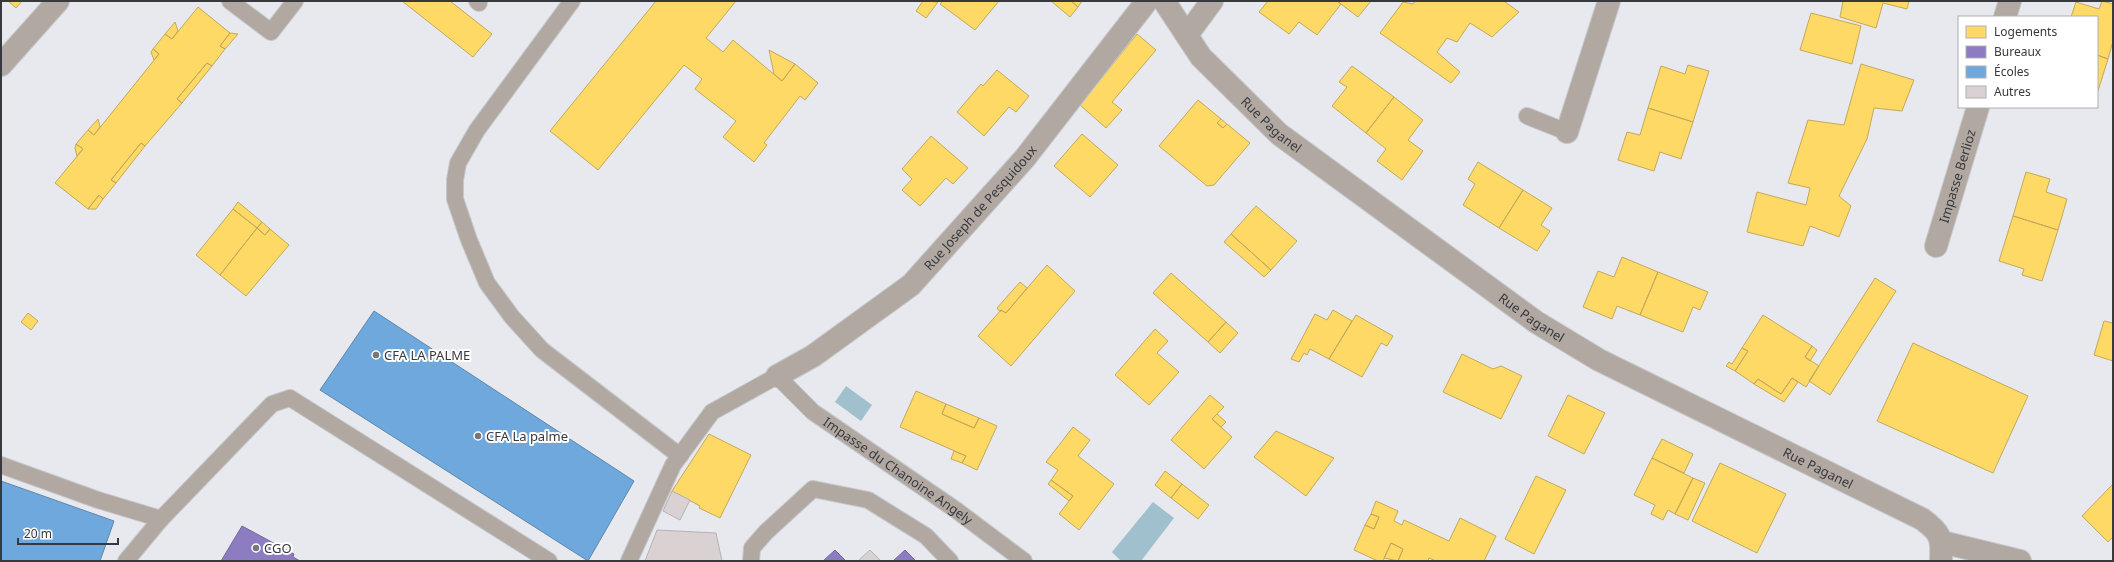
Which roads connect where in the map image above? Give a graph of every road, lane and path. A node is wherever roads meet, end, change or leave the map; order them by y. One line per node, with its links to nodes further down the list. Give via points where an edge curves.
1 (58, 1): 12 (street)
2 (230, 1): 3 (lane, via 271,32)
3 (295, 1)
4 (572, 1): 18 (lane, via 477,130 458,163 455,199 487,283 512,317 542,350)
5 (1147, 1): 17 (street, Rue Joseph de Pesquidoux, via 1025,158 911,285 813,356)
6 (1164, 1): 11 (street, Rue Paganel)
7 (1212, 1): 11 (street)
8 (1610, 1): 15 (street)
9 (2010, 1): 10 (street)
10 (2005, 16)
11 (1186, 35): 21 (street, Rue Paganel, via 1201,57 1279,134 1536,322 1598,360 1922,519 1937,531)
12 (1, 66)
13 (1978, 108): 16 (street, Impasse Berlioz)
14 (1527, 116): 15 (lane)
15 (1567, 132)
16 (1936, 246)
17 (777, 376): 18 (lane, via 712,412); 27 (lane, Impasse du Chanoine Angely, via 813,412 956,510)
18 (680, 456): 24 (lane, via 672,465)
19 (1, 465): 20 (lane, via 98,500)
20 (161, 518): 22 (lane); 23 (lane, via 272,404 290,398)
21 (1941, 552): 28 (street)
22 (126, 561)
23 (549, 561)
24 (629, 561)
25 (751, 561): 26 (lane, via 752,548 813,489 868,500 926,536)
26 (950, 561)
27 (1024, 561)
28 (2020, 561)

